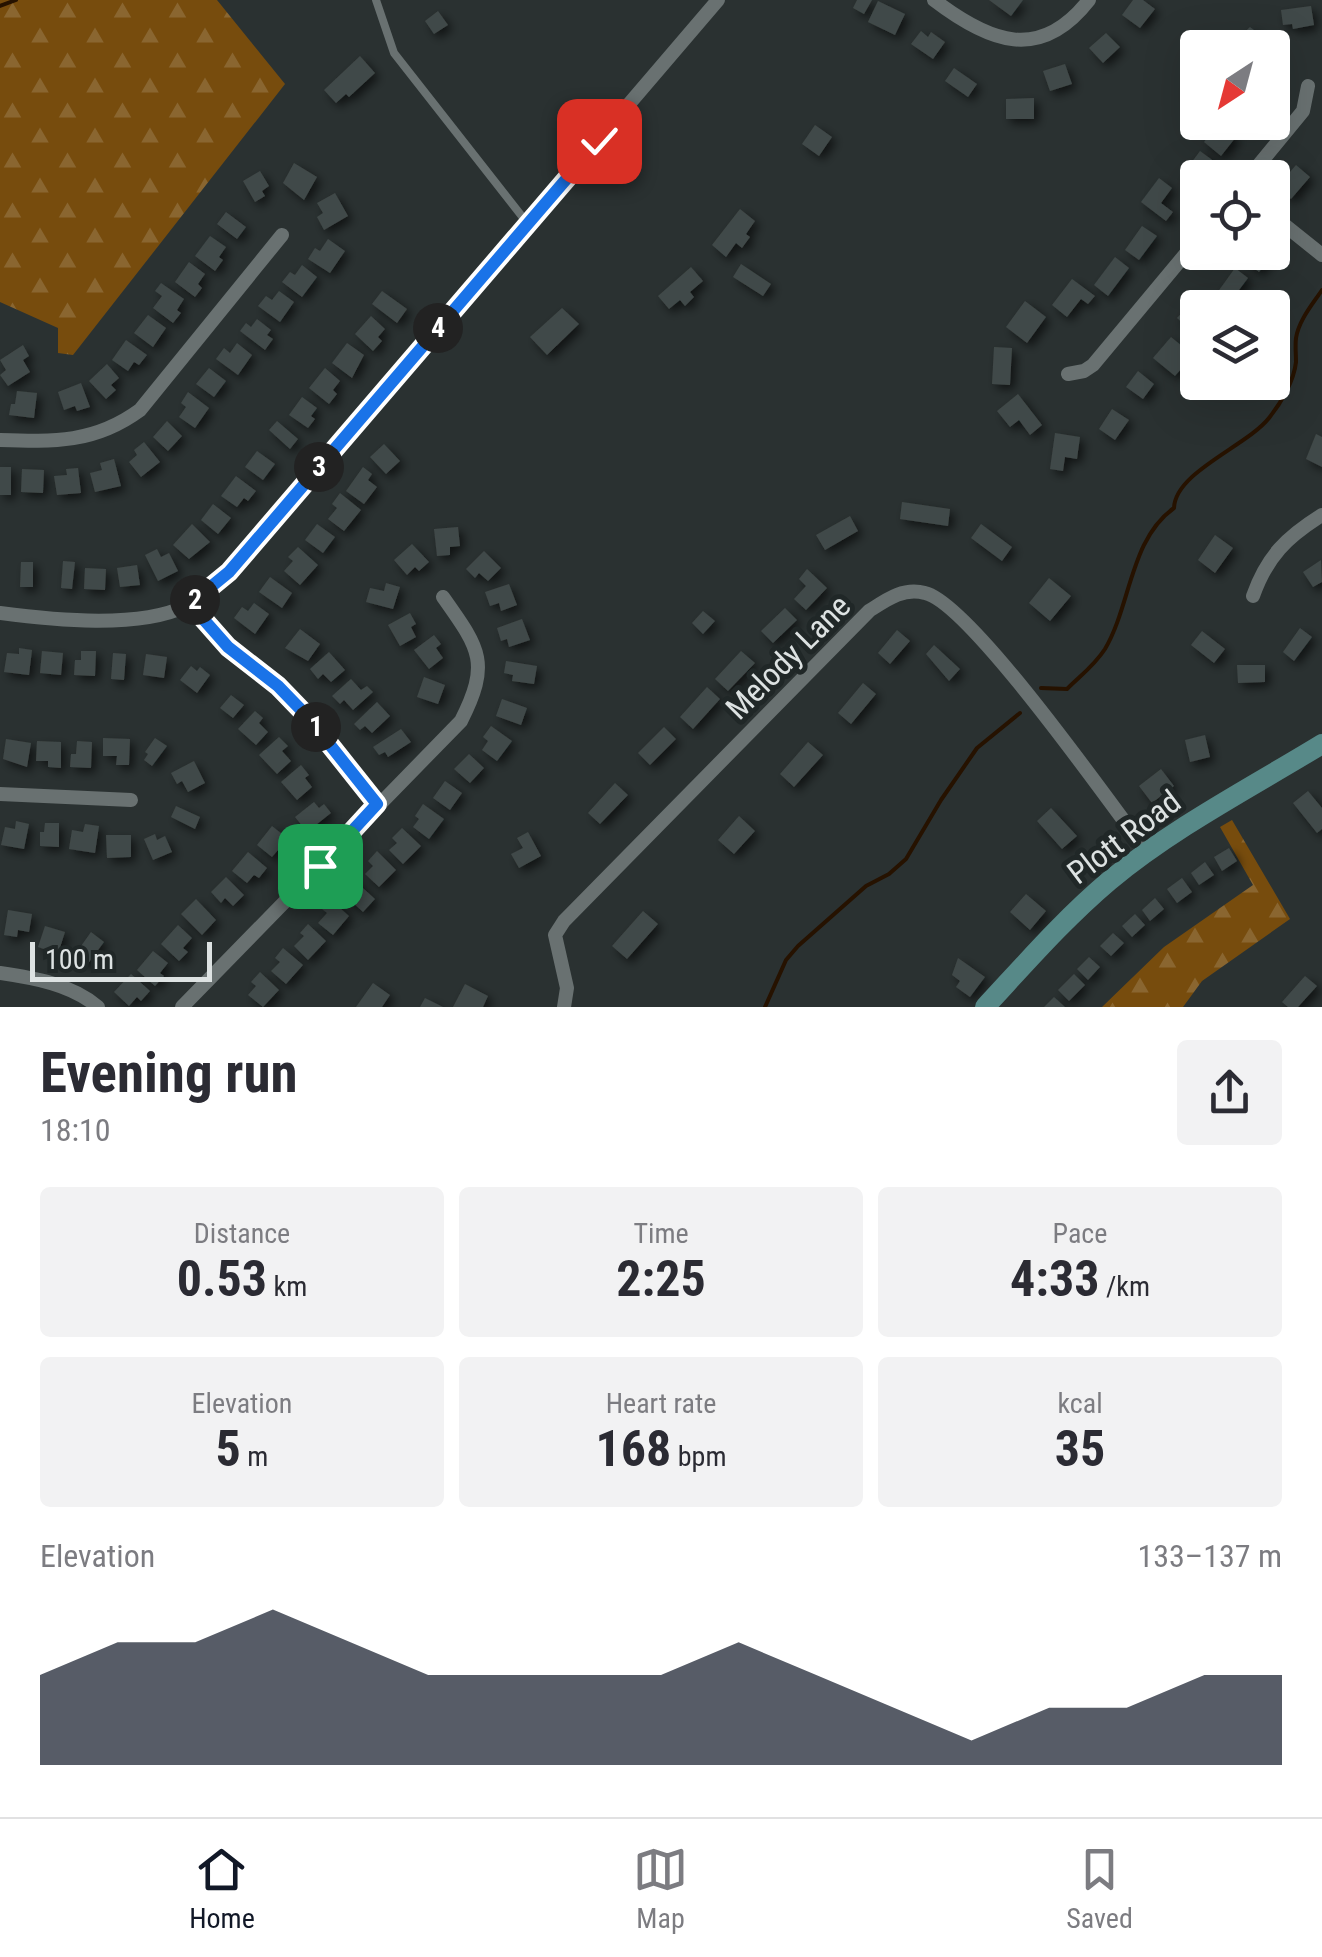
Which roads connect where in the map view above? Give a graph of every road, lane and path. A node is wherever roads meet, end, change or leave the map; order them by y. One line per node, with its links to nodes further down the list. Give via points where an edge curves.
1 (376, 0): 7 (lane, via 394,54)
2 (718, 0): 7 (street)
3 (934, 0): 4 (street, via 973,28 1026,41 1067,24)
4 (1089, 0)
5 (1308, 86): 6 (street, via 1302,111)
6 (1263, 160)
7 (528, 224): 17 (street, via 229,572)
8 (1290, 230): 10 (street)
9 (282, 235): 13 (street, via 140,410 119,426 96,435)
10 (1322, 256)
11 (1180, 260): 12 (street, via 1092,364)
12 (1068, 374)
13 (0, 440)
14 (1322, 515): 15 (street, via 1278,548)
15 (1253, 596)
16 (443, 597): 22 (street, via 476,648 477,690 461,722)
17 (190, 604): 18 (street, via 144,618); 22 (street, via 307,716)
18 (0, 613)
19 (1322, 744): 23 (street, Plott Road)
20 (0, 794): 21 (street)
21 (131, 800)
22 (377, 804): 26 (street)
23 (1147, 852): 27 (street, Melody Lane, via 960,615 930,594 902,593 869,612 564,921 555,935 567,988); 28 (street, Plott Road, via 1082,905)
24 (0, 974): 25 (street, via 52,983)
25 (98, 1007)
26 (182, 1007)
27 (564, 1007)
28 (985, 1007)

